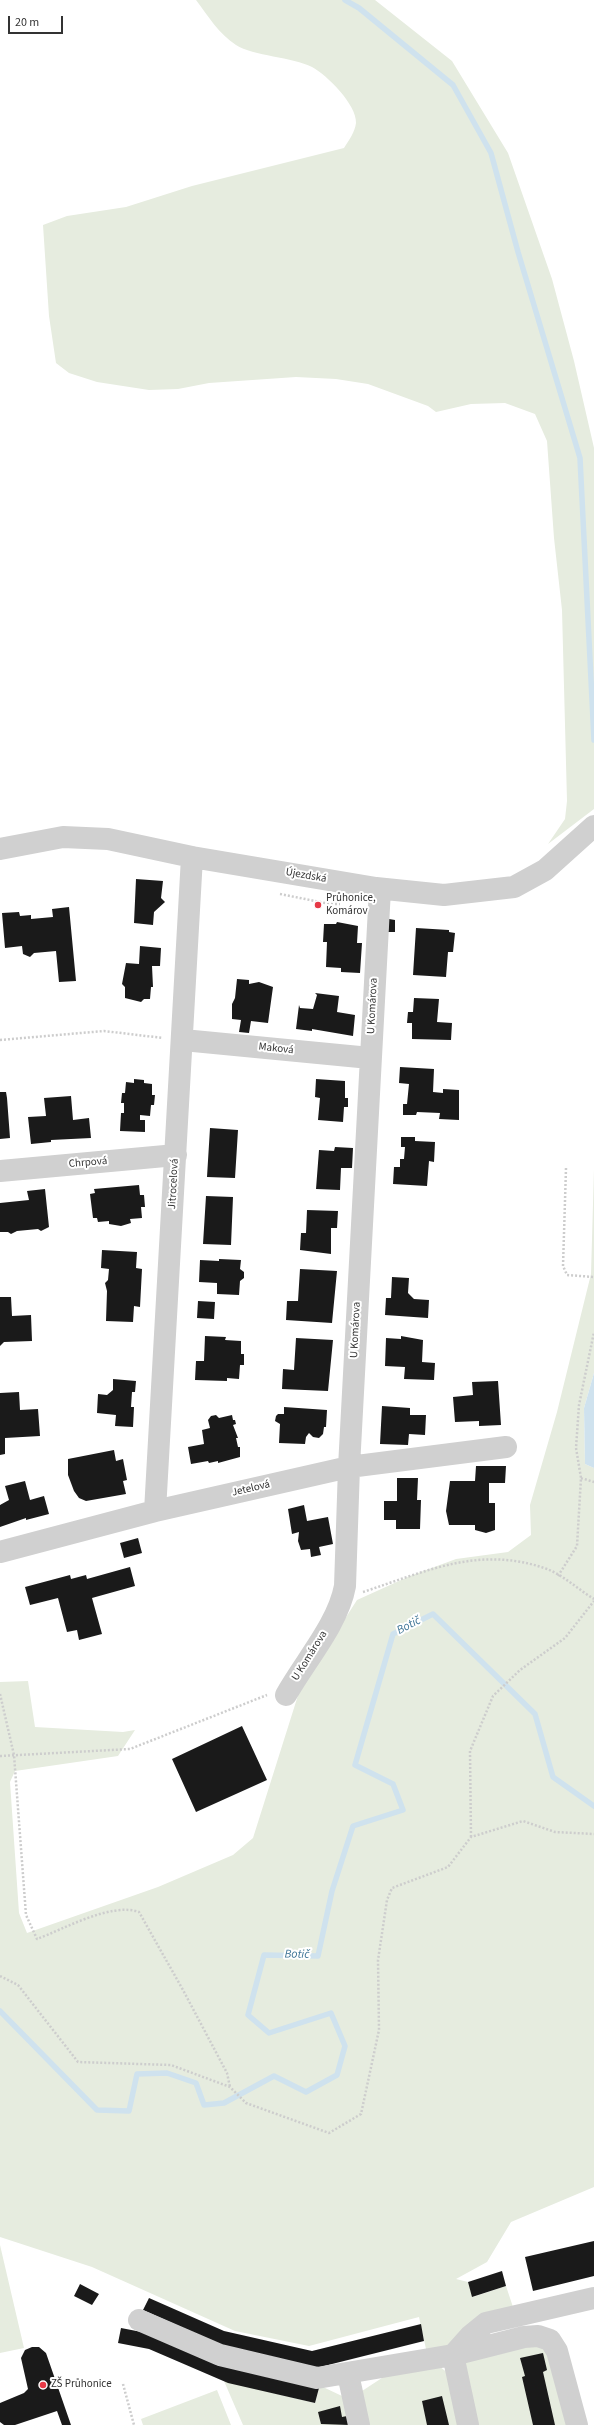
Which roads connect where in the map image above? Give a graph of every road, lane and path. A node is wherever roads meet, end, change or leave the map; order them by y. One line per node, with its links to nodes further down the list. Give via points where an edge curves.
1 (594, 826): 4 (street, Újezdská, via 545,870 514,887 444,895)
2 (0, 849): 3 (street, Újezdská, via 63,837 108,839)
3 (192, 857): 4 (street, Újezdská); 8 (street, Jitrocelová)
4 (380, 889): 9 (street, U Komárova)
5 (273, 891): 6 (path, via 330,904)
6 (344, 903)
7 (0, 1040): 8 (path, via 104,1031)
8 (183, 1040): 9 (street, Maková); 10 (street, Jitrocelová)
9 (370, 1058): 16 (street, U Komárova)
10 (176, 1155): 12 (street, Chrpová); 19 (street, Jitrocelová)
11 (566, 1168): 13 (path, via 563,1266 567,1275)
12 (0, 1171)
13 (594, 1277)
14 (594, 1332): 17 (path, via 579,1405 576,1448)
15 (506, 1447): 16 (street, Jetelová)
16 (349, 1467): 19 (street, Jetelová); 22 (street, U Komárova, via 346,1586)
17 (581, 1478): 18 (path); 21 (path, via 577,1546)
18 (594, 1482)
19 (155, 1511): 20 (street, Jetelová)
20 (0, 1552)
21 (558, 1576): 22 (path, via 549,1570 510,1559 483,1558 446,1565); 23 (path)
22 (343, 1599): 24 (street, U Komárova)
23 (594, 1600): 29 (path, via 565,1638 493,1696 470,1751)
24 (289, 1690): 27 (path, via 130,1748)
25 (0, 1694): 27 (path)
26 (0, 1756): 27 (path)
27 (14, 1756): 31 (path, via 26,1915 37,1939 112,1911 128,1909 139,1912 227,2073)
28 (594, 1834): 29 (path, via 555,1832 523,1821)
29 (471, 1837): 31 (path, via 448,1867 392,1888 387,1900 378,1960 379,2030 362,2114 329,2133 246,2103)
30 (0, 1976): 31 (path, via 18,1985 78,2062 171,2065)
31 (230, 2087)
32 (594, 2298): 34 (street, via 486,2323)
33 (139, 2320): 35 (street, via 220,2355 317,2378)
34 (453, 2355): 35 (street); 39 (street); 40 (street, via 524,2337 538,2336 550,2340 557,2351)
35 (348, 2374): 38 (street)
36 (123, 2384): 37 (path)
37 (134, 2425)
38 (359, 2425)
39 (468, 2425)
40 (577, 2425)

